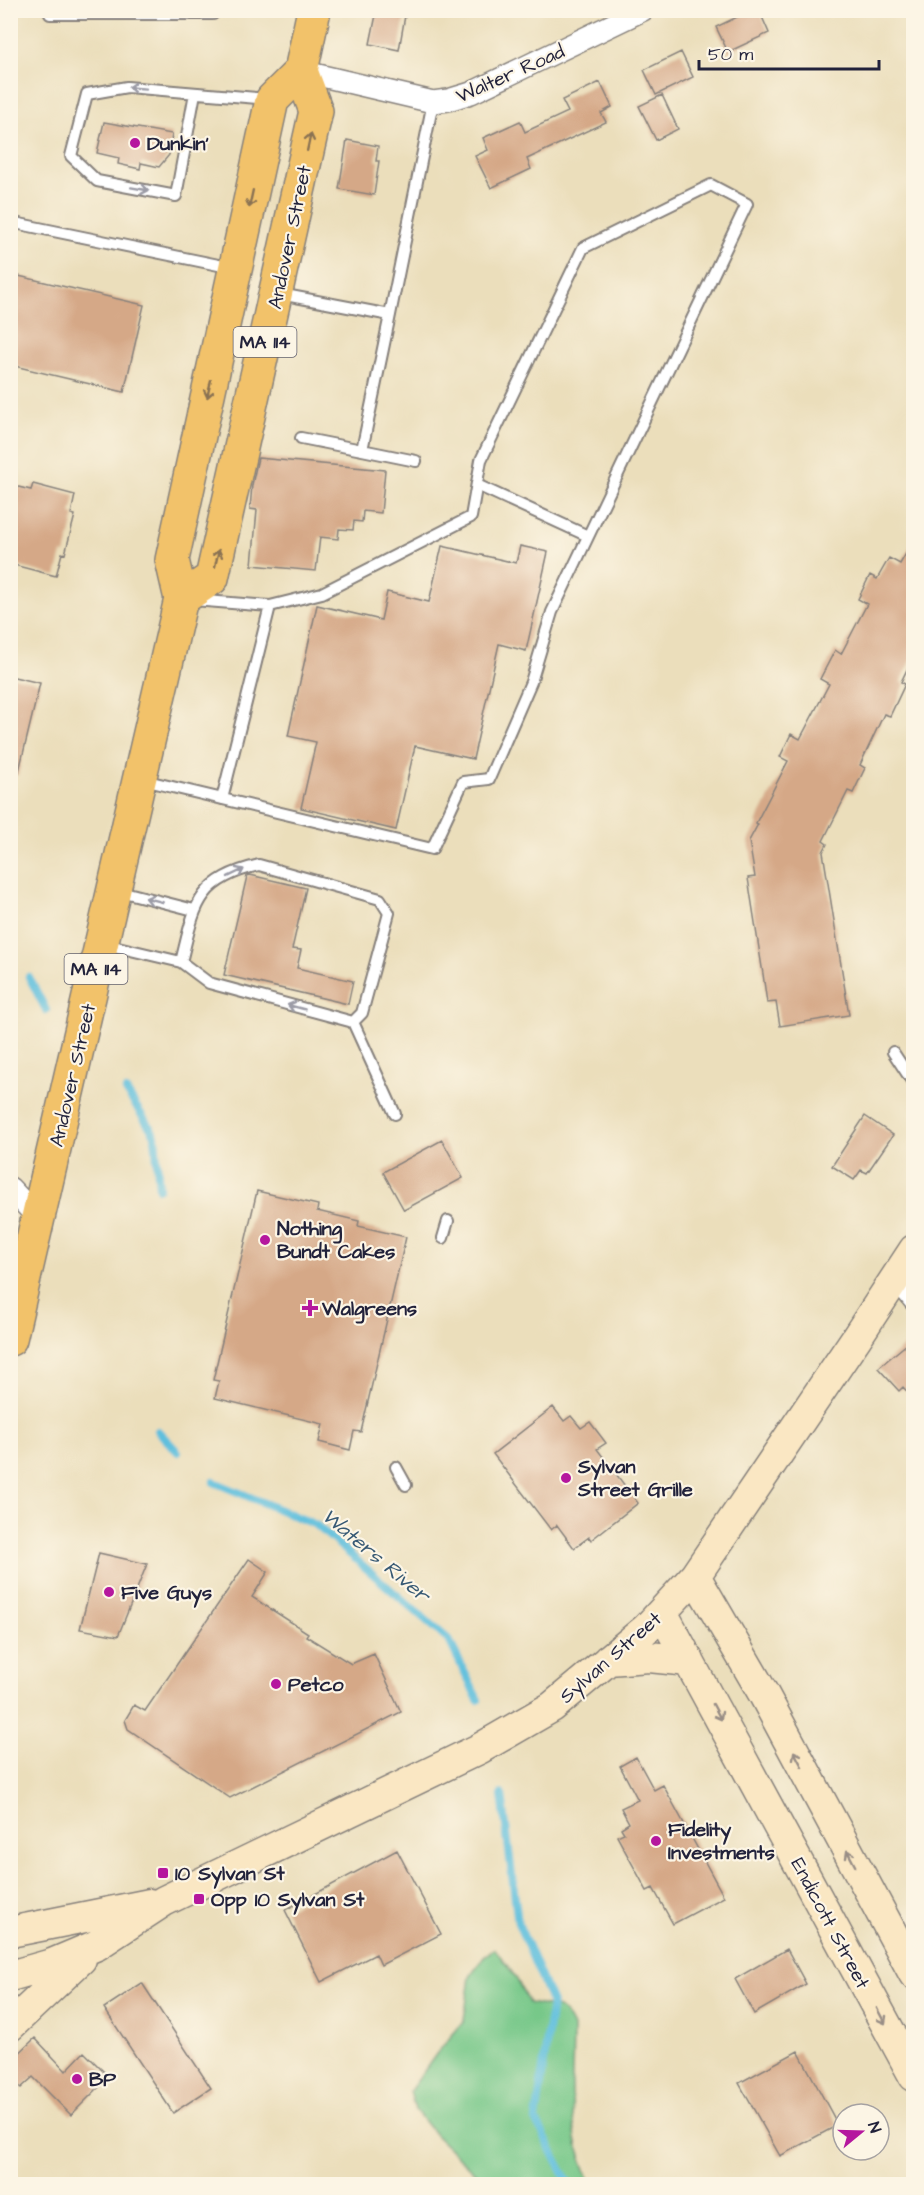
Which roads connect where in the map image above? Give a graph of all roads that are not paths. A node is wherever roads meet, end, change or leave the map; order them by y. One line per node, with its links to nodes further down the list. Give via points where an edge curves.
1 (50, 10): 2 (lane, via 50,14 213,14)
2 (213, 10)
3 (314, 10): 5 (highway)
4 (643, 10): 8 (street, Walter Road, via 471,93)
5 (301, 70): 7 (highway); 8 (street, Walter Road); 11 (highway, Andover Street / MA 114, one-way to 5, via 316,111)
6 (195, 93): 6 (lane, one-way to 6, via 127,87 87,94 71,156 97,181 177,196); 7 (lane)
7 (272, 100): 10 (highway, Andover Street / MA 114, one-way to 10)
8 (433, 102): 12 (lane)
9 (10, 222): 10 (lane)
10 (236, 268): 18 (highway, Andover Street / MA 114, one-way to 18, via 172,560)
11 (276, 293): 12 (lane); 18 (highway, Andover Street / MA 114, one-way to 11, via 212,578)
12 (390, 315): 14 (lane)
13 (301, 438): 14 (lane)
14 (362, 450): 15 (lane)
15 (416, 461)
16 (477, 484): 17 (lane); 17 (lane, via 481,459 583,248 711,185 747,204); 19 (lane, via 471,517 322,593)
17 (588, 536): 21 (lane, via 552,612 531,682 489,779 463,782 432,849)
18 (181, 599): 19 (lane); 20 (highway, Andover Street / MA 114)
19 (270, 606): 21 (lane)
20 (139, 779): 21 (lane); 22 (highway, Andover Street / MA 114)
21 (222, 799)
22 (114, 890): 23 (lane, one-way to 22); 24 (highway, Andover Street / MA 114)
23 (194, 910): 25 (lane); 26 (lane, one-way to 26, via 206,889 242,870 259,866 380,899 389,913 362,1013)
24 (102, 943): 25 (lane); 31 (highway, Andover Street / MA 114)
25 (181, 962): 26 (lane, one-way to 25, via 209,983)
26 (353, 1022): 29 (lane)
27 (893, 1052): 28 (lane)
28 (914, 1083)
29 (395, 1114)
30 (10, 1188): 31 (street)
31 (39, 1219): 37 (highway, Andover Street / MA 114)
32 (448, 1221): 33 (lane)
33 (443, 1238)
34 (914, 1250): 35 (main road, Sylvan Street)
35 (896, 1277): 36 (street); 40 (main road, Sylvan Street)
36 (914, 1300)
37 (10, 1339)
38 (396, 1467): 39 (lane)
39 (406, 1485)
40 (695, 1576): 41 (main road, Sylvan Street); 44 (main road, one-way to 40)
41 (662, 1612): 42 (main road, Sylvan Street); 43 (main road, Endicott Street)
42 (608, 1660): 43 (main road, via 649,1657); 46 (main road, Sylvan Street, via 552,1707 479,1749)
43 (689, 1661): 45 (main road, Endicott Street, one-way to 45)
44 (826, 1810): 45 (main road); 51 (main road, one-way to 44)
45 (783, 1834): 54 (main road, Endicott Street, one-way to 54)
46 (164, 1901): 48 (main road, Sylvan Street); 50 (main road, Sylvan Street)
47 (10, 1915): 48 (main road)
48 (57, 1923): 49 (main road, Sylvan Street)
49 (10, 1932)
50 (97, 1945): 52 (main road, Sylvan Street); 53 (main road)
51 (914, 1974)
52 (10, 1976)
53 (10, 2026)
54 (914, 2076)

